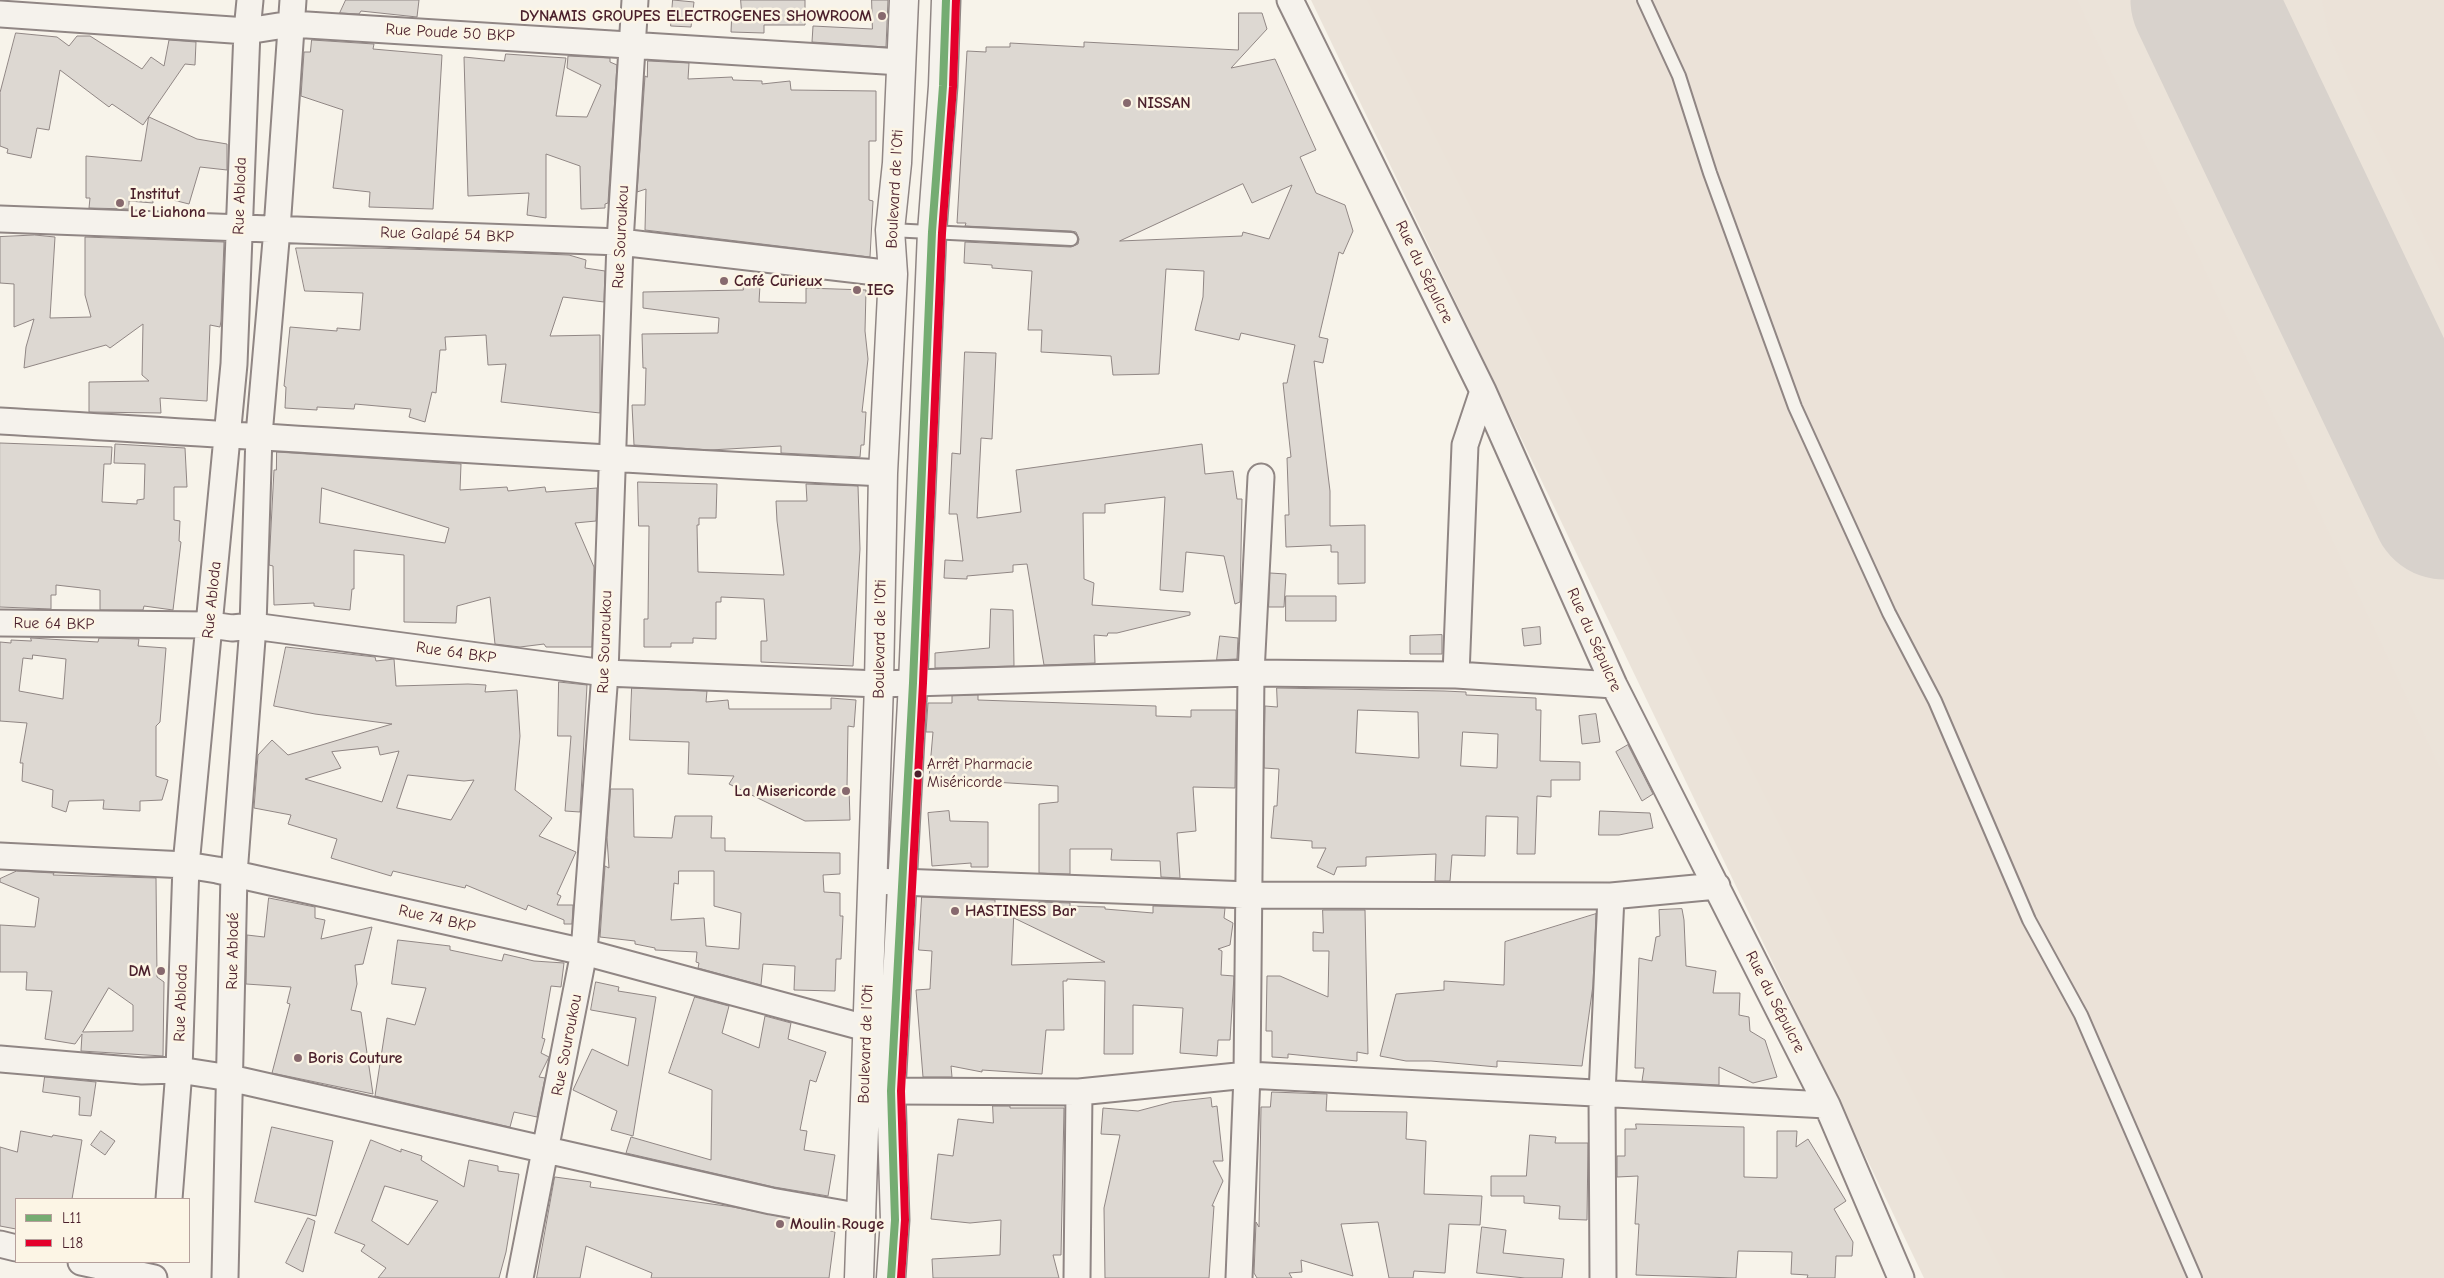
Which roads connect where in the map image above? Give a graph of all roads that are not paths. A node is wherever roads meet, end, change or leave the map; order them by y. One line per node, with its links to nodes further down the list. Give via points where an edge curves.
1 (250, 0): 9 (street, Rue Abloda)
2 (635, 0): 10 (street, Rue Souroukou)
3 (904, 0): 11 (main road, Boulevard de l'Oti)
4 (946, 0): 16 (main road, Boulevard de l'Oti)
5 (1290, 0): 20 (street, Rue du Sépulcre)
6 (1644, 0): 71 (lane, via 1679,76 1710,173 1799,416 1890,613 1935,701 2029,920 2081,1016)
7 (292, 12): 9 (street, Rue Poude 50 BKP); 10 (street, Rue Poude 50 BKP); 14 (street, Rue Ablodé)
8 (0, 14): 9 (street, Rue Poude 50 BKP)
9 (246, 31): 13 (street, Rue Abloda)
10 (633, 44): 11 (street, Rue Poude 50 BKP); 18 (street, Rue Souroukou)
11 (901, 62): 15 (main road, Boulevard de l'Oti, via 897,163)
12 (0, 219): 13 (street, Rue Galapé 54 BKP)
13 (239, 229): 14 (street, Rue Galapé 54 BKP); 22 (street, Rue Abloda)
14 (278, 229): 18 (street, Rue Galapé 54 BKP); 23 (street, Rue Ablodé)
15 (890, 230): 16 (lane); 19 (main road, Boulevard de l'Oti)
16 (932, 232): 17 (lane); 33 (main road, Boulevard de l'Oti)
17 (1071, 239)
18 (620, 242): 19 (street, Rue Galapé 54 BKP); 24 (street, Rue Souroukou)
19 (893, 274): 25 (main road, Boulevard de l'Oti)
20 (1483, 391): 32 (street, via 1465,445); 35 (street, Rue du Sépulcre)
21 (0, 421): 22 (street)
22 (228, 434): 23 (street); 28 (street, Rue Abloda)
23 (259, 435): 24 (street); 29 (street, Rue Ablodé)
24 (611, 460): 25 (street); 30 (street, Rue Souroukou)
25 (884, 473): 34 (main road, Boulevard de l'Oti)
26 (1261, 477): 31 (street)
27 (0, 623): 28 (street, Rue 64 BKP)
28 (210, 626): 29 (street, Rue 64 BKP); 37 (street, Rue Abloda)
29 (254, 626): 30 (street, Rue 64 BKP); 38 (street, Rue Ablodé)
30 (605, 673): 34 (street, Rue 64 BKP); 44 (street, Rue Souroukou)
31 (1251, 673): 32 (street, Rue 64 BKP); 33 (street, Rue 64 BKP); 42 (street)
32 (1456, 675): 35 (street, Rue 64 BKP)
33 (913, 683): 34 (street, Rue 64 BKP); 40 (main road, Boulevard de l'Oti)
34 (879, 684): 39 (main road, Boulevard de l'Oti)
35 (1614, 685): 41 (street, Rue du Sépulcre)
36 (0, 856): 37 (street, Rue 74 BKP)
37 (186, 865): 38 (street, Rue 74 BKP); 47 (street, Rue Abloda)
38 (234, 874): 44 (street, Rue 74 BKP); 49 (street, Rue Ablodé)
39 (872, 881): 40 (street); 45 (main road, Boulevard de l'Oti)
40 (902, 882): 42 (street); 50 (main road, Boulevard de l'Oti)
41 (1717, 886): 43 (street); 53 (street, Rue du Sépulcre)
42 (1250, 895): 43 (street); 48 (street)
43 (1611, 896): 52 (street)
44 (584, 952): 45 (street, Rue 74 BKP); 54 (street, Rue Souroukou)
45 (866, 1028): 50 (main road, Boulevard de l'Oti)
46 (0, 1059): 47 (street, via 142,1071)
47 (179, 1070): 49 (street); 55 (street, Rue Abloda)
48 (1247, 1076): 51 (street); 52 (street); 68 (street)
49 (230, 1078): 54 (street); 63 (street, Rue Ablodé)
50 (878, 1089): 51 (street); 56 (main road, Boulevard de l'Oti); 66 (main road, Boulevard de l'Oti, via 895,1220)
51 (1079, 1092): 67 (street)
52 (1602, 1094): 53 (street); 69 (street)
53 (1827, 1106): 70 (street, Rue du Sépulcre)
54 (547, 1151): 56 (street, via 771,1202); 64 (street, Rue Souroukou)
55 (169, 1198)
56 (862, 1217): 65 (main road, Boulevard de l'Oti)
57 (0, 1244): 58 (street)
58 (15, 1248)
59 (86, 1263): 61 (street)
60 (164, 1263): 62 (street)
61 (154, 1278)
62 (163, 1278)
63 (225, 1278)
64 (520, 1278)
65 (859, 1278)
66 (891, 1278)
67 (1077, 1278)
68 (1239, 1278)
69 (1603, 1278)
70 (1901, 1278)
71 (2195, 1278)

